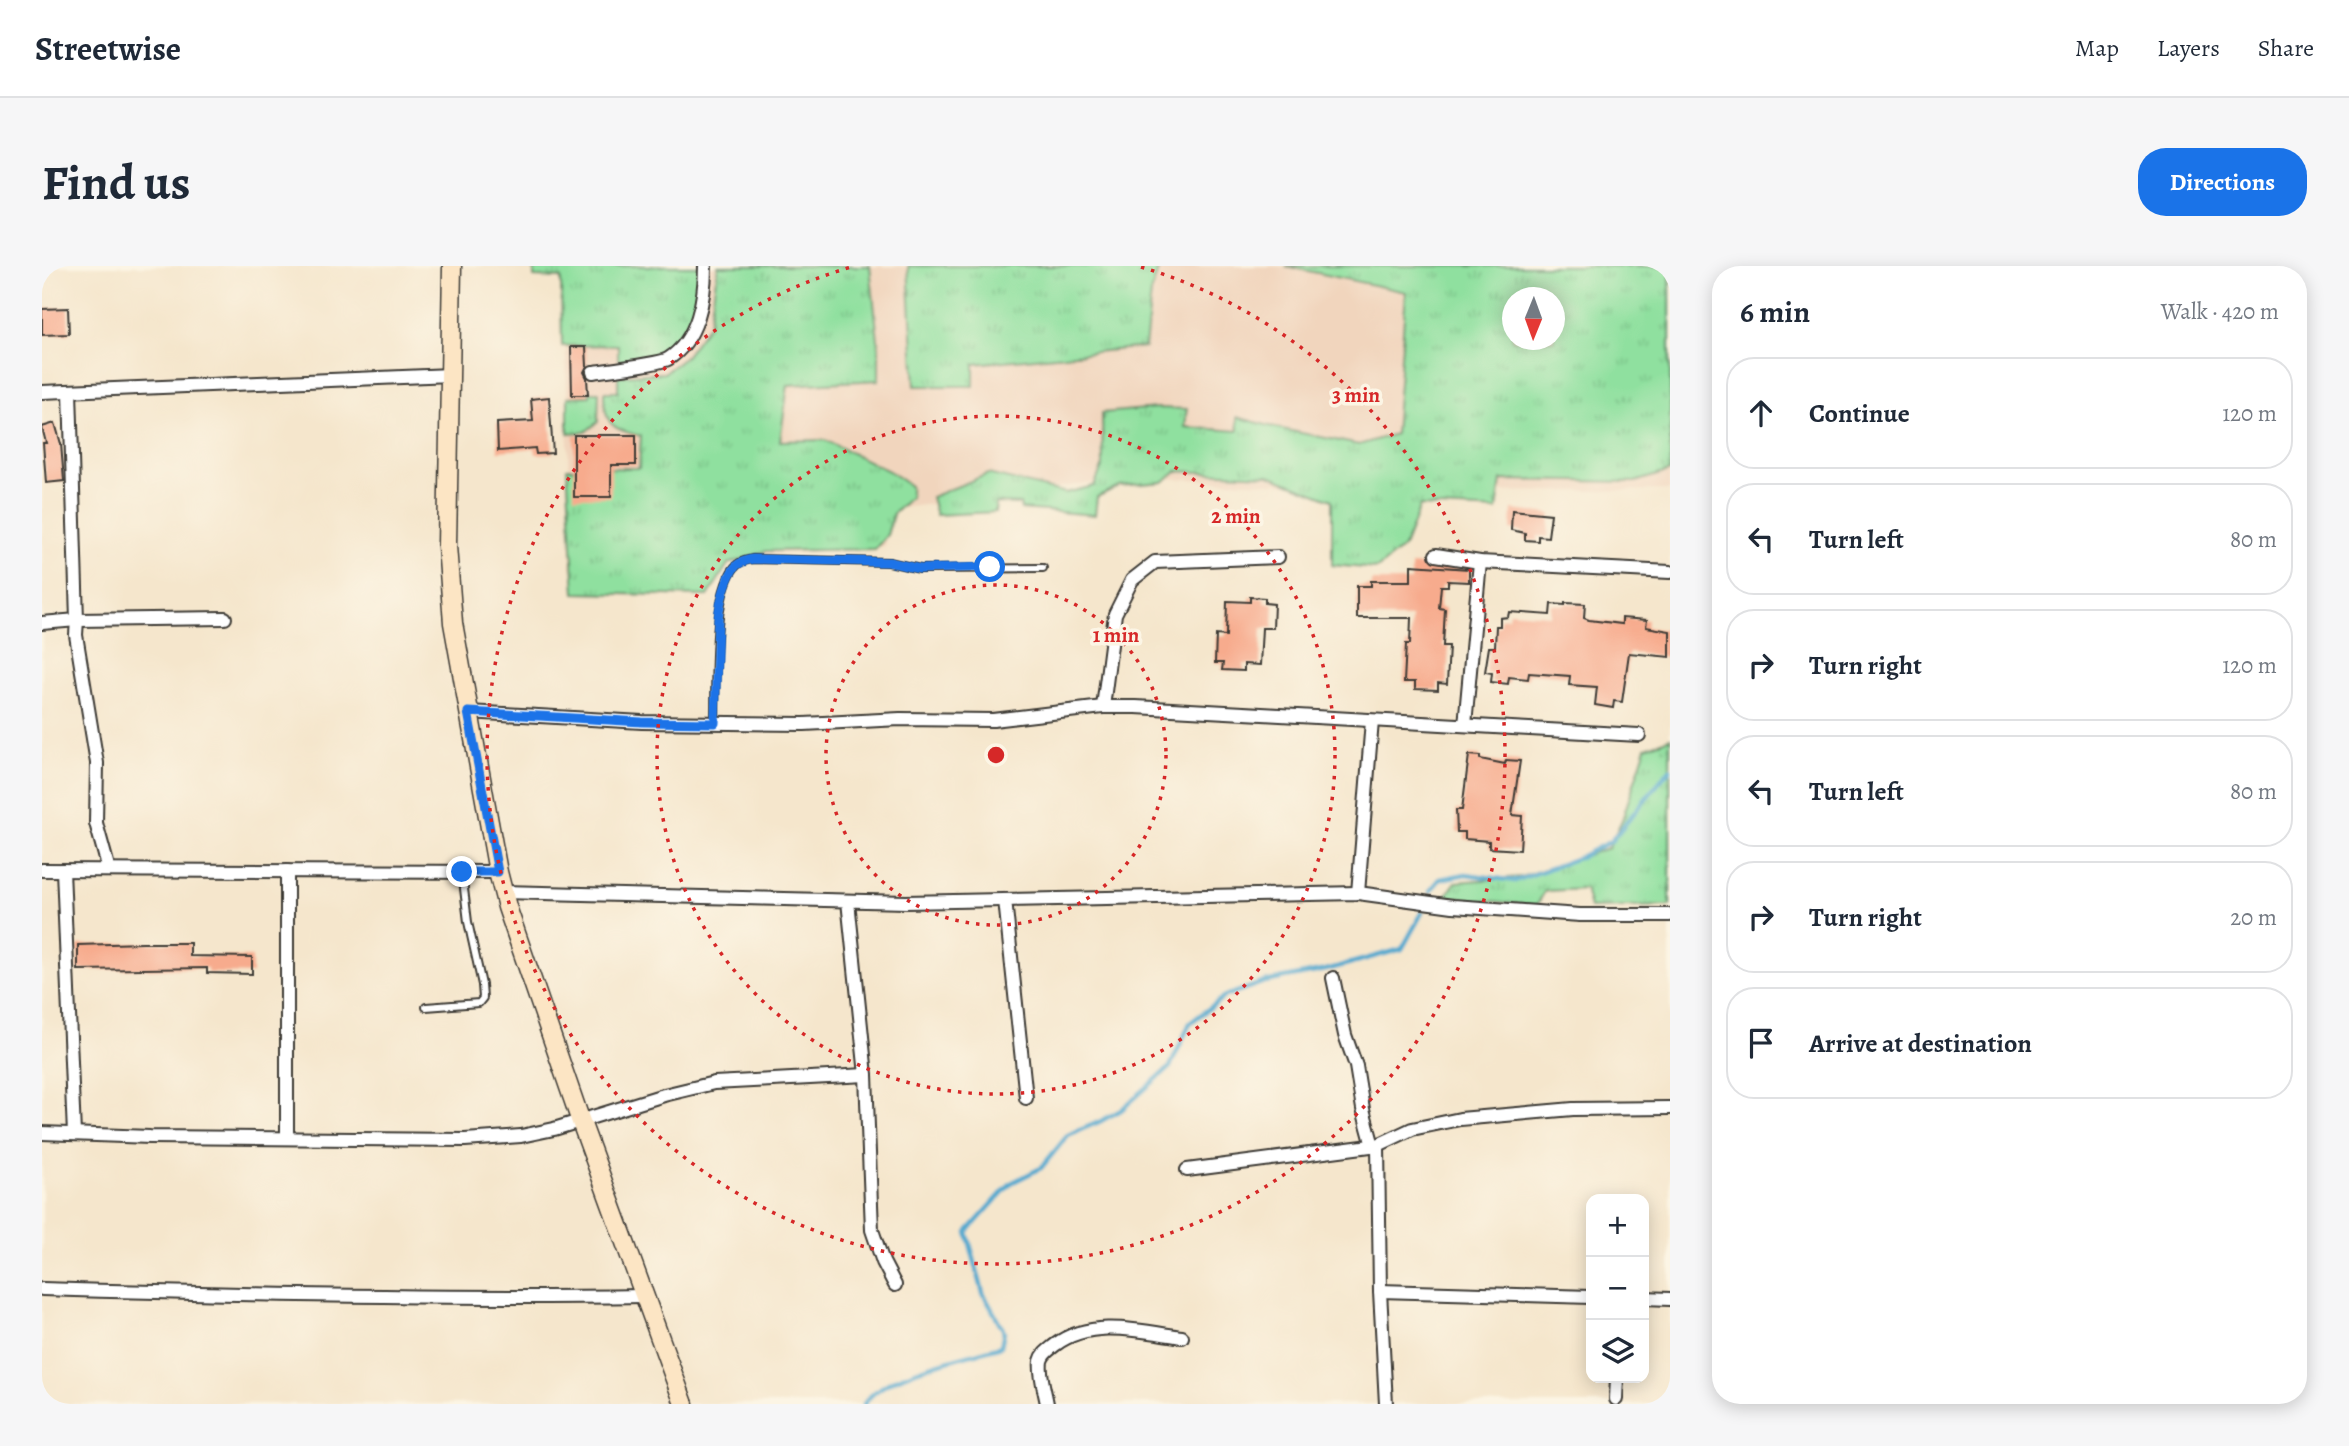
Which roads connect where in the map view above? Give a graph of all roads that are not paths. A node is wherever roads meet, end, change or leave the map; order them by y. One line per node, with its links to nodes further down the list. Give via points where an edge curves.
1 (453, 266): 4 (street)
2 (705, 266): 3 (street, via 696,324 686,342 667,360)
3 (593, 372)
4 (451, 375): 5 (street); 16 (street, via 447,546 453,623)
5 (70, 391): 6 (street); 13 (street)
6 (42, 392)
7 (1436, 555): 9 (street)
8 (1278, 556): 15 (street, via 1155,562 1132,580 1115,614)
9 (1480, 562): 11 (street); 19 (street)
10 (1043, 568): 18 (lane, via 920,569 889,562 753,559 737,565 719,605)
11 (1670, 572)
12 (226, 618): 13 (street)
13 (77, 620): 14 (street); 23 (street, via 80,671 97,763 96,823)
14 (42, 623)
15 (1102, 707): 17 (street); 18 (street, via 993,720)
16 (468, 712): 18 (street); 26 (street)
17 (1371, 722): 19 (street); 28 (street)
18 (715, 723)
19 (1465, 725): 20 (street)
20 (1639, 735)
21 (42, 870): 22 (street)
22 (62, 870): 23 (street); 39 (street)
23 (108, 870): 24 (street)
24 (287, 870): 25 (street); 40 (street)
25 (462, 872): 26 (street); 33 (lane, via 483,998 479,1003)
26 (498, 872): 27 (street)
27 (503, 892): 30 (street); 37 (street)
28 (1358, 893): 29 (street); 31 (street, via 1453,906 1580,915)
29 (1005, 900): 30 (street); 35 (street)
30 (848, 901): 34 (street)
31 (1670, 915)
32 (1333, 978): 41 (street)
33 (426, 1007)
34 (866, 1075): 37 (street, via 714,1083); 43 (street, via 872,1230)
35 (1026, 1098)
36 (1670, 1108): 41 (street, via 1573,1109 1460,1119 1412,1129)
37 (580, 1119): 40 (street, via 521,1136 465,1140); 46 (street)
38 (42, 1133): 39 (street)
39 (74, 1133): 40 (street)
40 (287, 1137)
41 (1375, 1145): 42 (street); 45 (street)
42 (1187, 1170)
43 (895, 1285)
44 (42, 1289): 46 (street, via 289,1296)
45 (1380, 1291): 47 (street); 55 (street)
46 (644, 1296): 53 (street)
47 (1586, 1297)
48 (1649, 1298): 49 (street)
49 (1670, 1298)
50 (1182, 1336): 54 (street, via 1118,1329 1067,1336 1044,1353 1040,1363)
51 (1617, 1383): 52 (street)
52 (1616, 1399)
53 (684, 1404)
54 (1047, 1404)
55 (1386, 1404)

